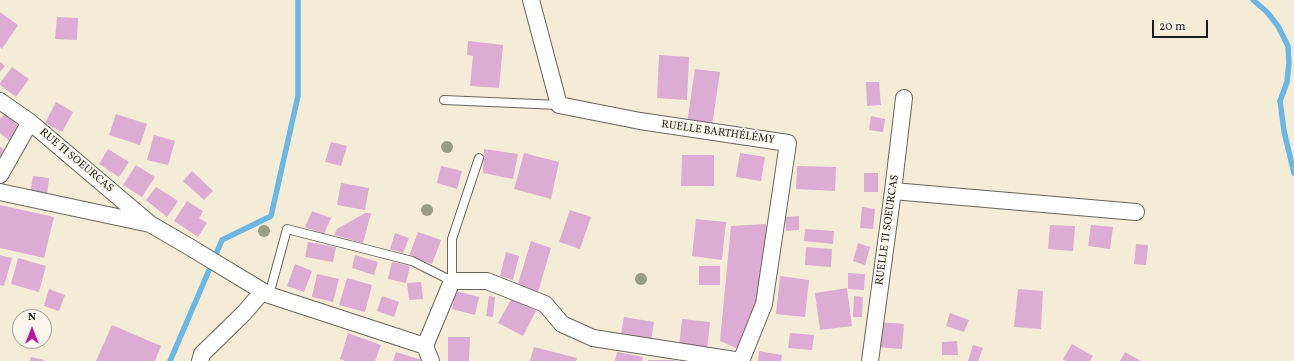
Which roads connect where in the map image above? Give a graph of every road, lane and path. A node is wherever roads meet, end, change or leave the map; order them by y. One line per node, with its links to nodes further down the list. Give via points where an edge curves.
1 (531, 0): 5 (street)
2 (904, 98): 9 (street, RUELLE TI SOEURCAS)
3 (444, 100): 5 (lane)
4 (0, 101): 6 (street, RUE TI SOEURCAS)
5 (559, 105): 17 (street, RUELLE BARTHÉLÉMY, via 640,122 788,143 764,304)
6 (30, 122): 8 (street); 12 (street, RUE TI SOEURCAS)
7 (479, 158): 13 (lane, via 452,239)
8 (0, 175)
9 (893, 191): 11 (street); 18 (street, RUELLE TI SOEURCAS)
10 (0, 192): 12 (street)
11 (1136, 212)
12 (150, 224): 14 (street)
13 (452, 281): 14 (lane, via 412,261 287,229); 15 (street); 17 (street, via 487,281 545,304 562,324 593,338)
14 (270, 296): 15 (street); 16 (street, via 244,313 202,354)
15 (428, 354)
16 (200, 361)
17 (741, 361)
18 (870, 361)

